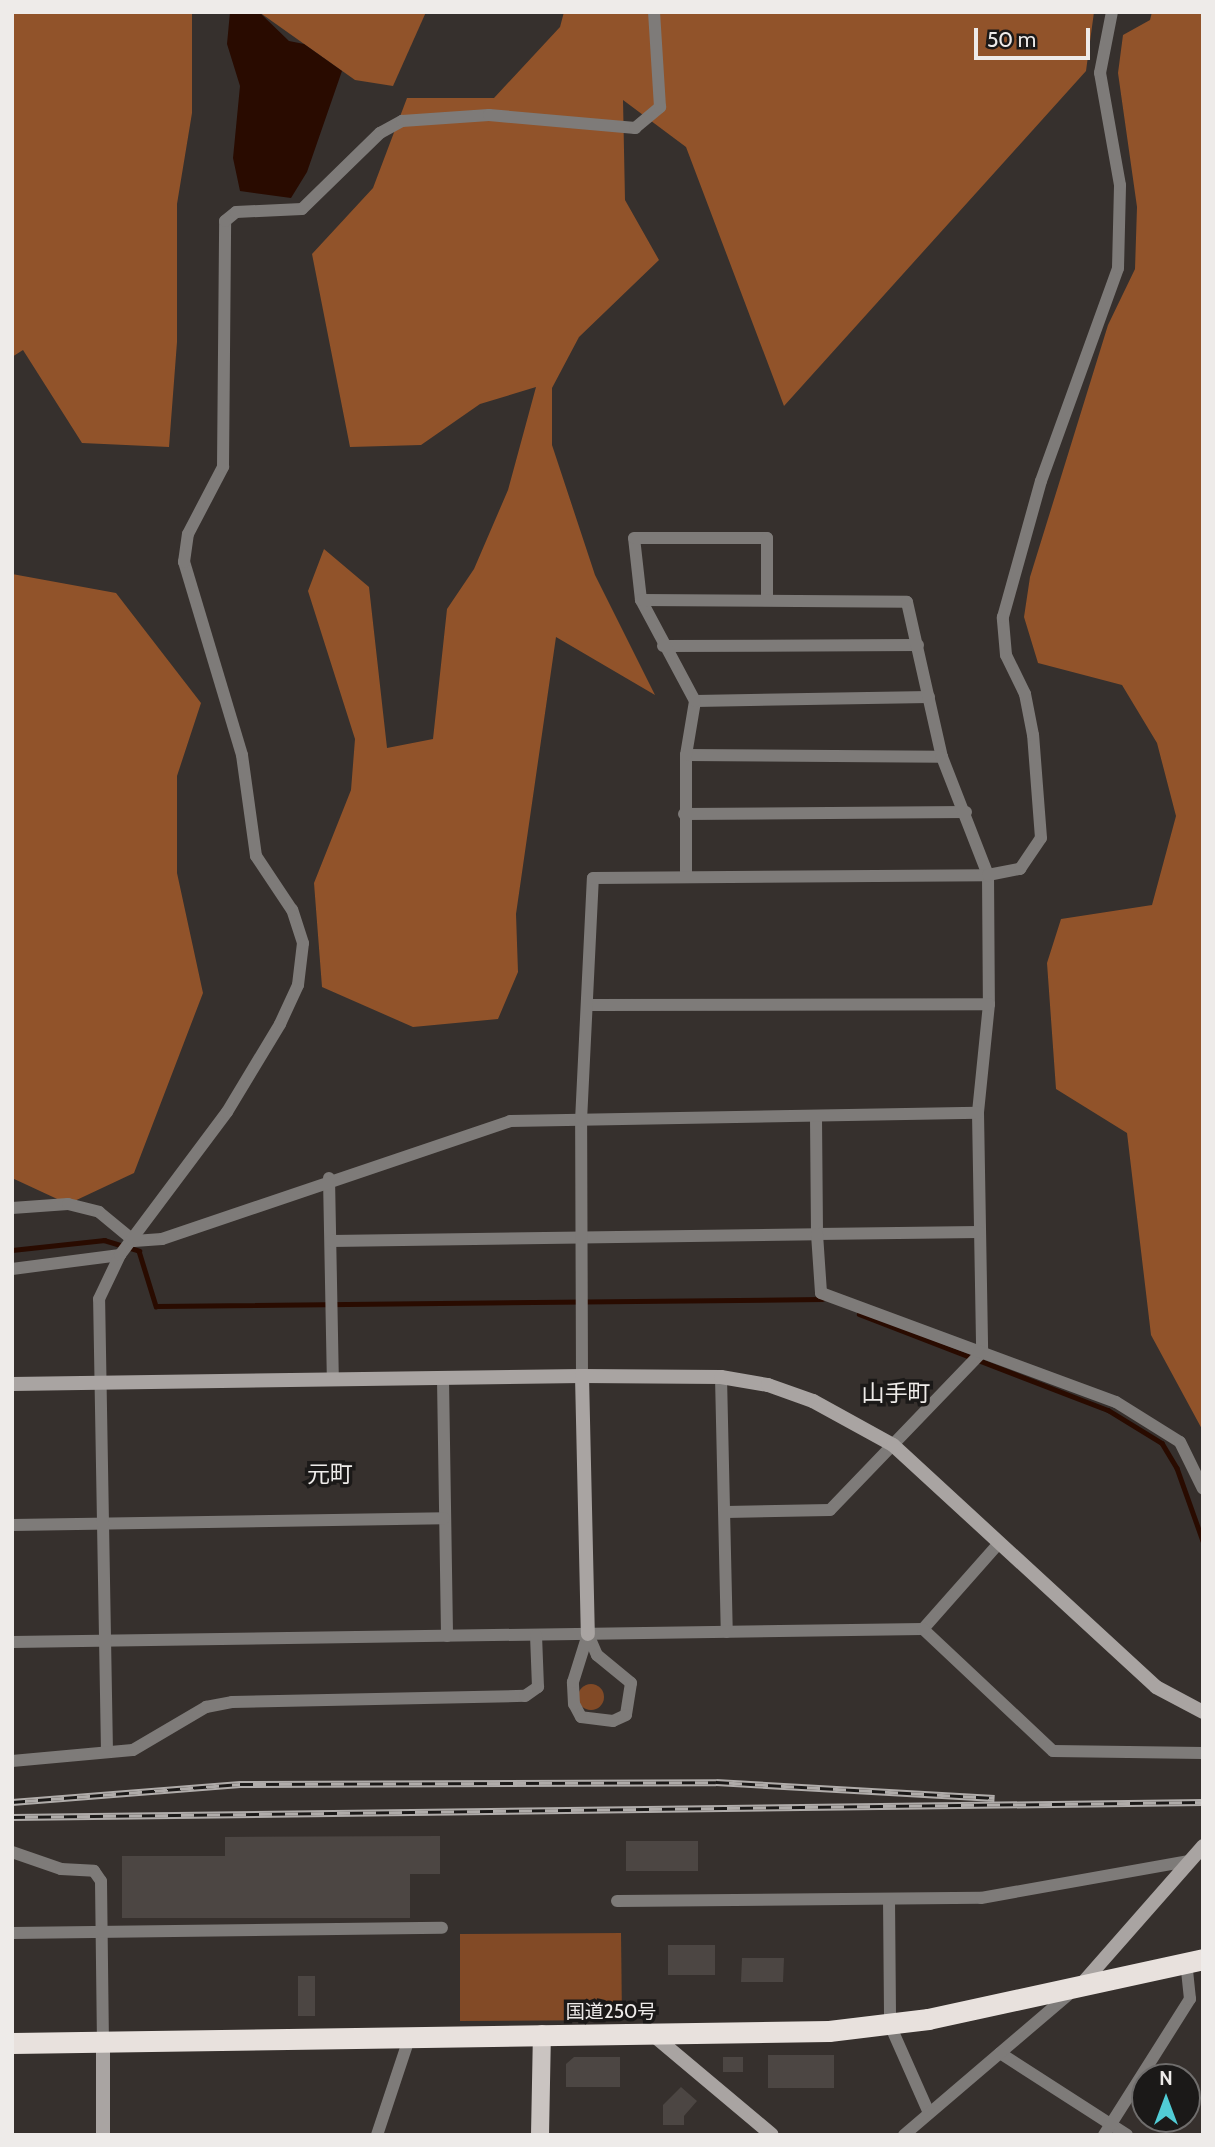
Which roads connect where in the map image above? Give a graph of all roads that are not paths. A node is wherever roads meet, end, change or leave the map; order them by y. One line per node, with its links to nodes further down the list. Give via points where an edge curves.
1 (653, 12): 25 (street, via 660,107 635,128 489,115 402,121 380,133 302,209 236,212 225,221 223,467 188,534 184,562 242,755 256,856 292,910 303,943 298,985 279,1024 227,1112)
2 (1112, 12): 13 (street, via 1100,73 1119,185 1118,268 1041,481 1003,617 1006,655 1025,694 1033,735 1041,838 1020,869)
3 (767, 599): 4 (street); 4 (street, via 767,538 634,538); 5 (street, via 907,601)
4 (641, 600): 6 (street)
5 (918, 645): 6 (street); 7 (street)
6 (663, 646): 8 (street)
7 (929, 697): 8 (street); 10 (street)
8 (695, 701): 9 (street)
9 (686, 754): 10 (street); 12 (street)
10 (942, 757): 11 (street)
11 (966, 812): 12 (street); 13 (street)
12 (684, 814): 14 (street)
13 (988, 875): 14 (street); 15 (street)
14 (686, 876): 16 (street, via 593,878)
15 (989, 1004): 16 (street); 17 (street)
16 (590, 1005): 19 (street)
17 (978, 1113): 18 (street); 22 (street)
18 (816, 1118): 19 (street); 23 (street)
19 (581, 1121): 20 (street, via 510,1121); 24 (street)
20 (328, 1178): 25 (street, via 162,1239); 26 (street)
21 (12, 1208): 25 (street, via 68,1204 99,1212)
22 (979, 1232): 23 (street); 29 (street)
23 (817, 1234): 24 (street); 29 (street, via 821,1293)
24 (581, 1239): 26 (street); 30 (street)
25 (134, 1241): 27 (street)
26 (331, 1241): 32 (street)
27 (120, 1255): 28 (street); 34 (street, via 99,1299)
28 (12, 1269)
29 (982, 1352): 36 (street); 37 (street, via 1154,1422 1180,1442)
30 (582, 1376): 31 (street); 33 (street); 45 (street)
31 (721, 1377): 36 (street, via 813,1401); 38 (street)
32 (333, 1379): 33 (street); 34 (street)
33 (443, 1379): 39 (street)
34 (104, 1383): 35 (street); 40 (street)
35 (12, 1384)
36 (892, 1445): 38 (street, via 830,1510); 42 (street)
37 (1203, 1489)
38 (726, 1512): 44 (street)
39 (444, 1518): 40 (street); 47 (street)
40 (106, 1524): 41 (street); 48 (street)
41 (12, 1525)
42 (999, 1543): 43 (street); 50 (street, via 1156,1687)
43 (923, 1629): 44 (street); 52 (street, via 1053,1751)
44 (727, 1632): 45 (street)
45 (588, 1634): 45 (street, via 597,1655 631,1683 629,1708 613,1721 582,1717 574,1704 573,1682); 46 (street)
46 (536, 1635): 47 (street); 51 (street, via 538,1687 525,1696 232,1702 206,1707 133,1750)
47 (447, 1636): 48 (street)
48 (106, 1640): 49 (street); 51 (street)
49 (12, 1642)
50 (1203, 1712)
51 (107, 1752): 53 (street)
52 (1203, 1753)
53 (12, 1761)
54 (1203, 1846): 56 (street)
55 (12, 1852): 60 (street, via 61,1869 94,1871 101,1881)
56 (1188, 1861): 57 (street, via 981,1898); 63 (street)
57 (889, 1899): 58 (street); 66 (street)
58 (617, 1901)
59 (442, 1928): 60 (street)
60 (102, 1932): 61 (street); 70 (street)
61 (12, 1933)
62 (1194, 1960): 63 (highway, 国道250号); 64 (street)
63 (1080, 1986): 66 (highway, 国道250号); 72 (street)
64 (1190, 1999): 65 (street); 74 (street)
65 (1203, 2007)
66 (890, 2025): 68 (highway, 国道250号); 73 (street)
67 (542, 2034): 68 (highway, 国道250号); 69 (highway, 国道250号); 77 (main road)
68 (653, 2035): 78 (street)
69 (410, 2036): 70 (highway, 国道250号); 76 (street)
70 (103, 2041): 71 (highway, 国道250号); 75 (street)
71 (12, 2043)
72 (1000, 2053): 73 (street); 74 (street)
73 (929, 2113): 79 (street)
74 (1107, 2130): 80 (street)
75 (103, 2135)
76 (377, 2135)
77 (540, 2135)
78 (772, 2135)
79 (904, 2135)
80 (1127, 2135)

